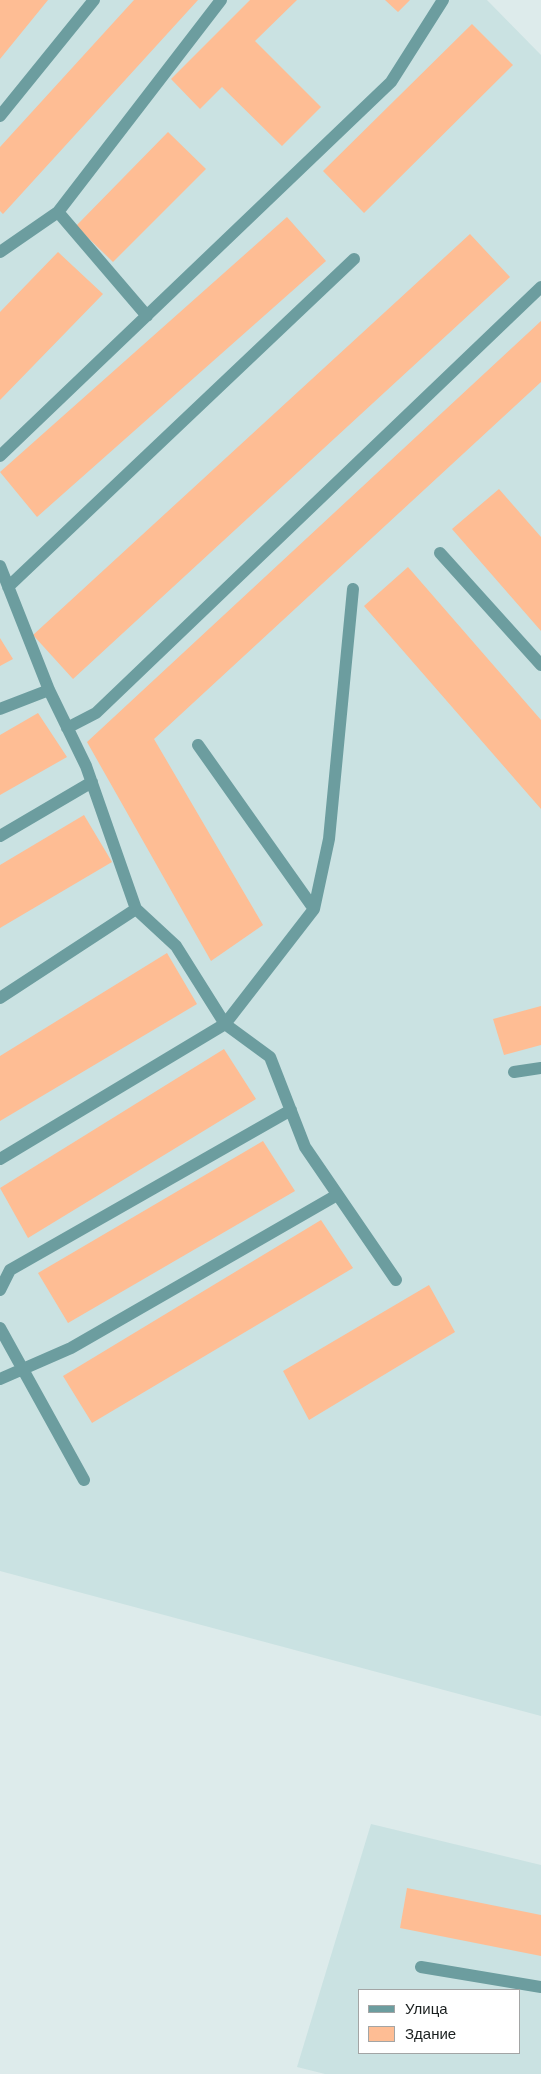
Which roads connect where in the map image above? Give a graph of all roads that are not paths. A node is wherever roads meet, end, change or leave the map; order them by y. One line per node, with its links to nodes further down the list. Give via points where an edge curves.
1 (94, 0): 4 (lane)
2 (221, 0): 5 (lane)
3 (443, 0): 9 (lane, via 391,82)
4 (0, 116)
5 (58, 212): 6 (lane); 9 (lane)
6 (0, 252)
7 (354, 259): 13 (lane)
8 (541, 287): 18 (lane, via 96,713)
9 (147, 316): 10 (lane)
10 (0, 456)
11 (440, 553): 15 (lane)
12 (0, 566): 13 (lane)
13 (8, 587): 16 (lane)
14 (353, 589): 23 (lane, via 329,839)
15 (541, 665)
16 (49, 690): 17 (lane); 18 (lane)
17 (0, 709)
18 (67, 728): 20 (lane)
19 (198, 744): 23 (lane)
20 (92, 782): 21 (lane); 22 (lane)
21 (0, 836)
22 (136, 909): 24 (lane); 25 (lane, via 176,946)
23 (314, 909): 25 (lane)
24 (0, 998)
25 (225, 1024): 28 (lane, via 270,1057); 29 (lane)
26 (541, 1068): 27 (lane)
27 (514, 1072)
28 (291, 1110): 30 (lane, via 305,1147); 32 (lane, via 10,1270)
29 (0, 1159)
30 (338, 1195): 31 (lane); 34 (lane, via 71,1348)
31 (396, 1280)
32 (0, 1290)
33 (0, 1328): 34 (lane)
34 (24, 1368): 35 (lane); 36 (lane)
35 (0, 1379)
36 (84, 1480)
37 (421, 1967): 38 (lane)
38 (541, 1987)

